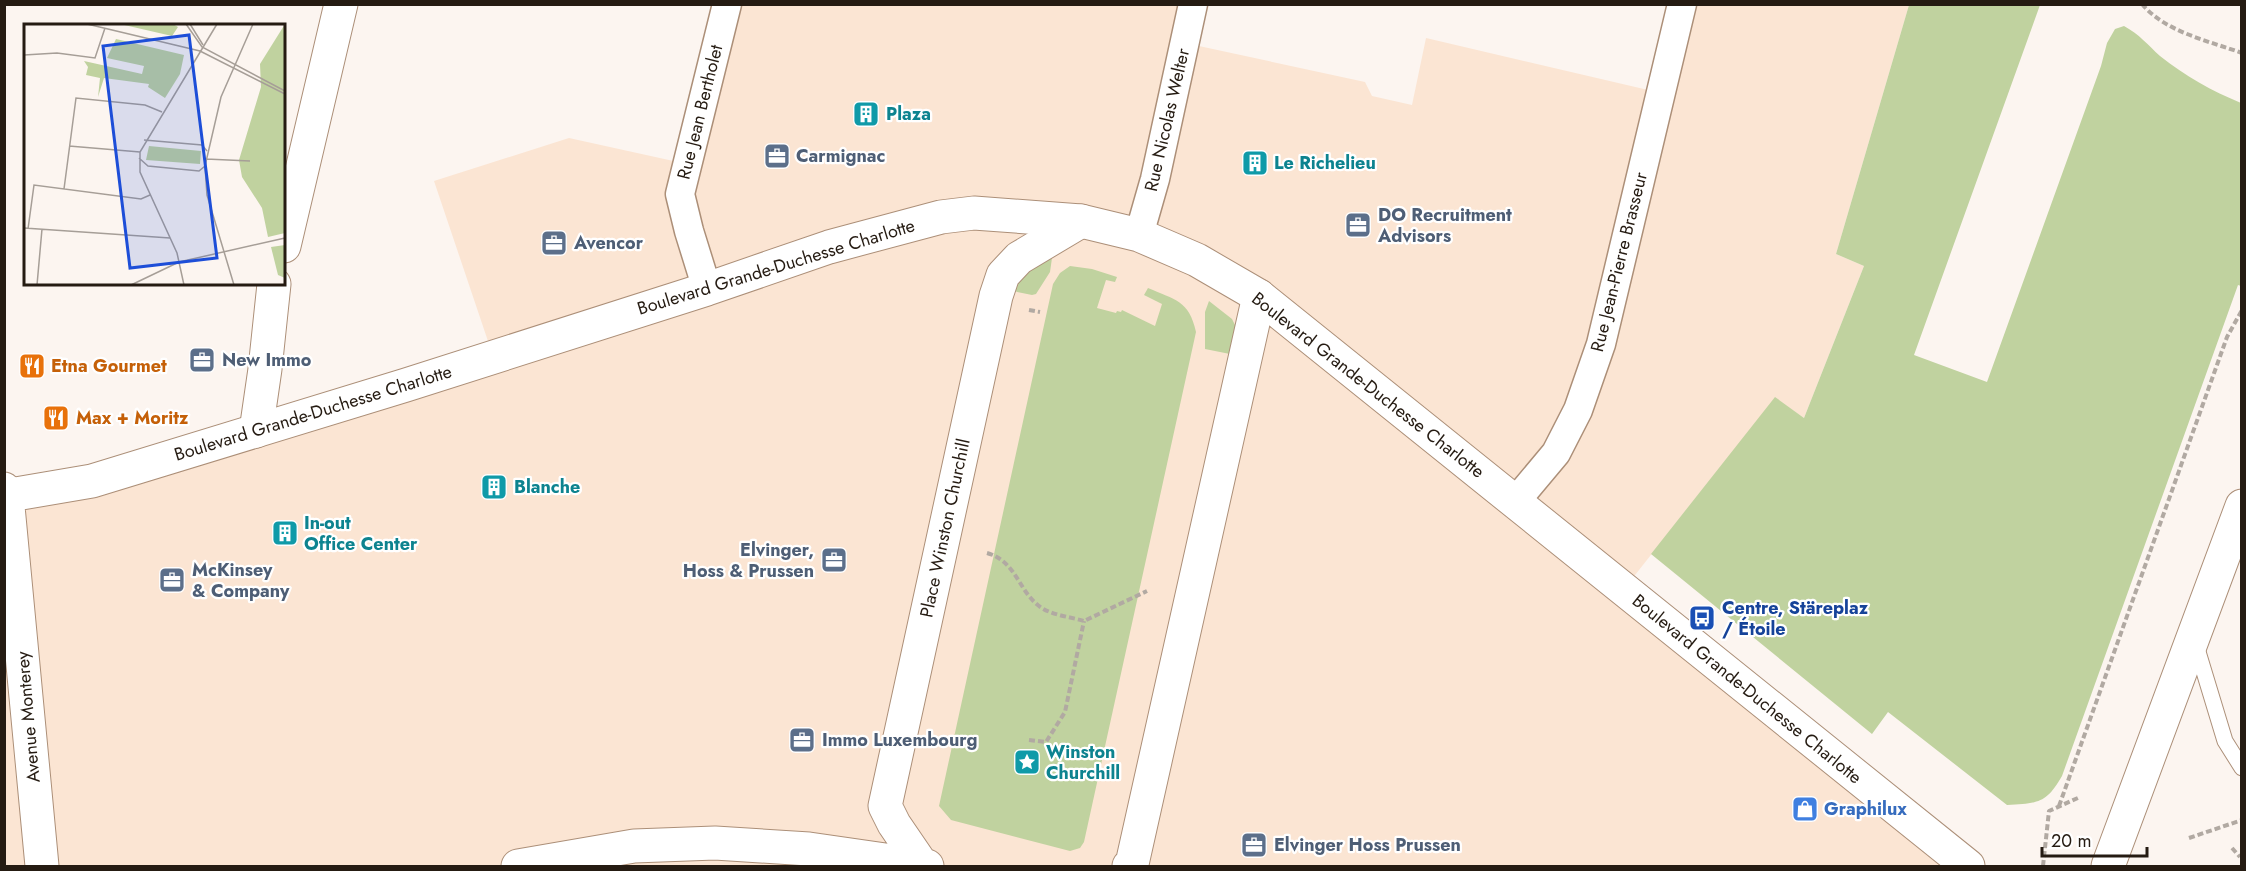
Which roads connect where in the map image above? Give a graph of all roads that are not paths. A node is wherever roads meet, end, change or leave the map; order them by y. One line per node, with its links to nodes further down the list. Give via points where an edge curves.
1 (341, 4): 7 (main road)
2 (727, 4): 9 (street, Rue Jean Bertholet, via 680,194)
3 (1193, 4): 6 (street, Rue Nicolas Welter)
4 (1682, 4): 13 (street, Rue Jean-Pierre Brasseur, via 1601,344 1578,410 1556,453)
5 (1081, 221): 6 (main road, Boulevard Grande-Duchesse Charlotte); 9 (main road, Boulevard Grande-Duchesse Charlotte, via 974,213 941,217 829,247); 17 (main road, Place Winston Churchill, via 1019,258 1003,275 996,296 885,806)
6 (1139, 235): 10 (main road, Boulevard Grande-Duchesse Charlotte, via 1197,260)
7 (285, 242)
8 (274, 285): 11 (main road)
9 (707, 289): 11 (main road, Boulevard Grande-Duchesse Charlotte)
10 (1259, 296): 13 (main road, Boulevard Grande-Duchesse Charlotte); 20 (main road)
11 (256, 431): 12 (main road, Boulevard Grande-Duchesse Charlotte, via 92,481)
12 (5, 494): 18 (main road, Avenue Monterey)
13 (1515, 502): 21 (main road, Boulevard Grande-Duchesse Charlotte)
14 (2241, 506): 15 (main road)
15 (2194, 636): 16 (lane, via 2225,741); 22 (main road)
16 (2241, 768)
17 (924, 866): 19 (main road, via 809,849 715,843 633,846)
18 (42, 867)
19 (518, 867)
20 (1129, 867)
21 (1968, 867)
22 (2108, 867)

